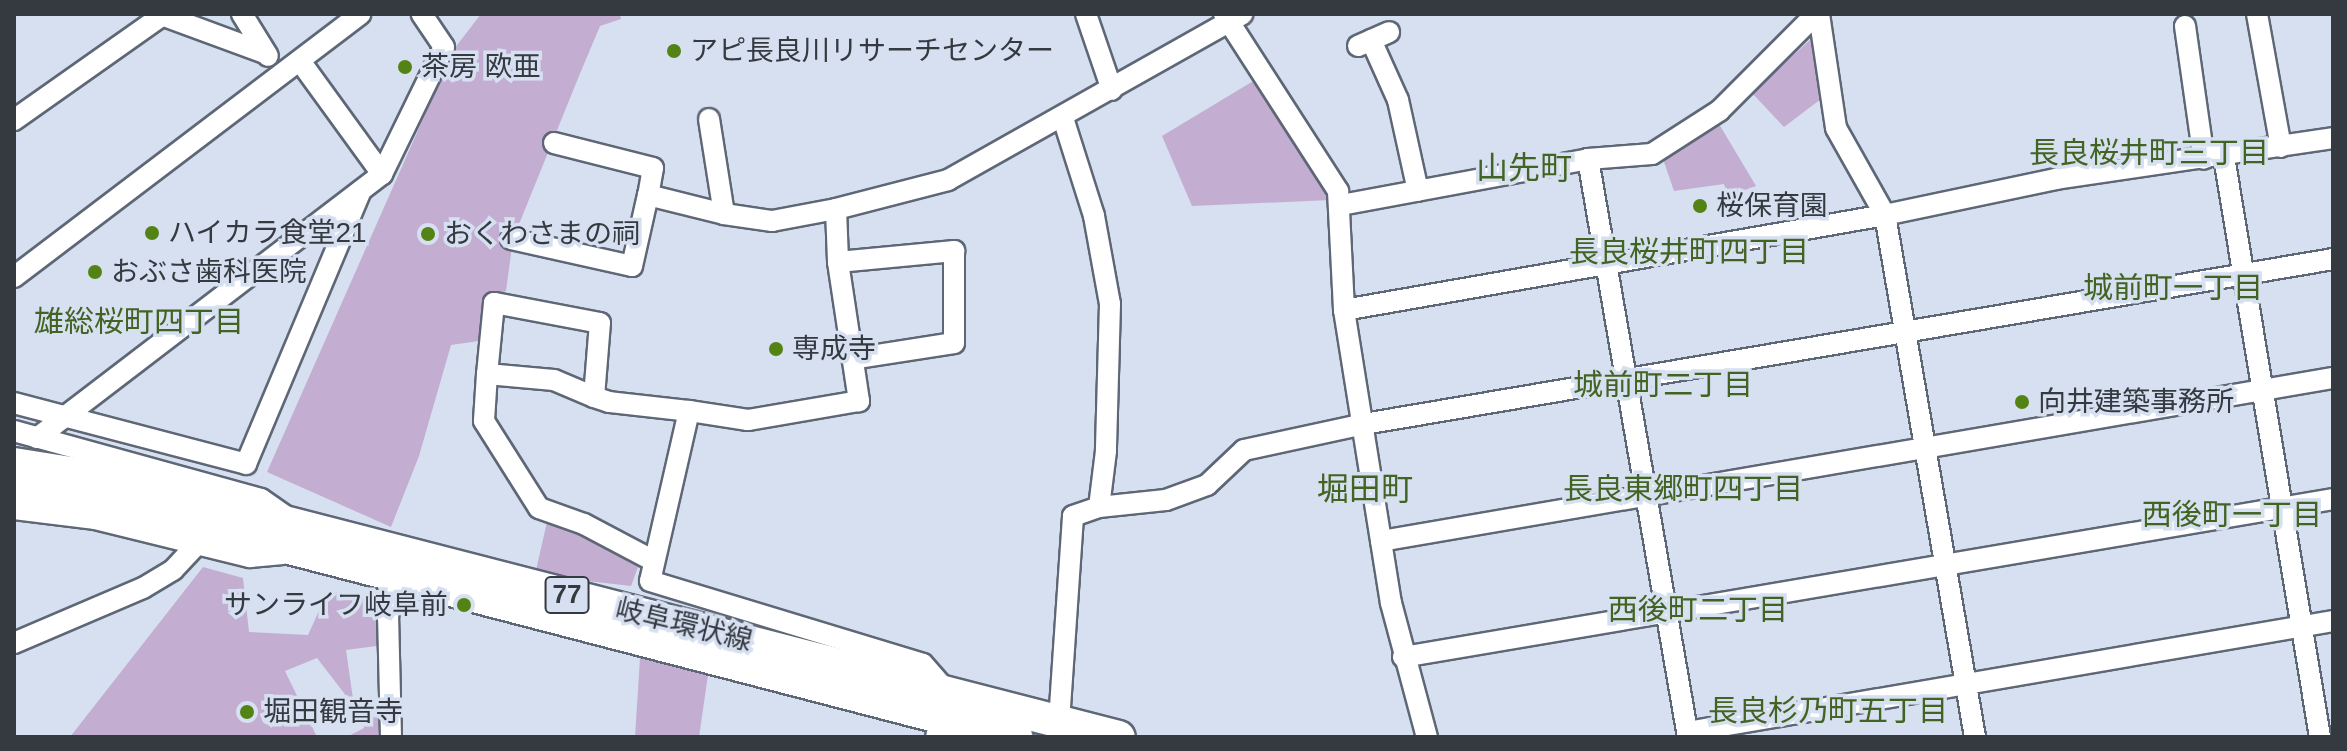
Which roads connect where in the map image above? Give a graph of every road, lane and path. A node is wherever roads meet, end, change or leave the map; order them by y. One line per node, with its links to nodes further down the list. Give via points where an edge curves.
1 (242, 14): 11 (street)
2 (361, 14): 12 (street)
3 (422, 14): 23 (street, via 444,47)
4 (1086, 14): 14 (street)
5 (1818, 14): 22 (street, via 1739,94 1671,146 1652,154); 30 (street, via 1836,128)
6 (2257, 14): 20 (street)
7 (161, 15): 11 (street); 17 (street)
8 (1232, 17): 14 (street); 27 (street, via 1338,191)
9 (2185, 26): 21 (street)
10 (1372, 39): 25 (street, via 1398,100)
11 (265, 53): 13 (street)
12 (300, 61): 13 (street); 23 (street)
13 (282, 75): 36 (street)
14 (1112, 90): 15 (street)
15 (1063, 118): 28 (street, via 948,180); 56 (street, via 1094,216 1110,304)
16 (709, 119): 29 (street)
17 (14, 120)
18 (2333, 138): 20 (street)
19 (554, 143): 26 (street, via 653,168)
20 (2281, 147): 21 (street)
21 (2214, 158): 30 (street, via 2056,179); 35 (street)
22 (1588, 159): 25 (street); 34 (street)
23 (382, 174): 24 (street)
24 (362, 188): 47 (street); 47 (street, via 246,464)
25 (1418, 191): 27 (street)
26 (648, 195): 29 (street); 31 (street, via 632,266)
27 (1341, 205): 37 (street)
28 (836, 209): 29 (street, via 772,221); 33 (street)
29 (724, 214)
30 (1885, 215): 34 (street); 38 (street)
31 (511, 239)
32 (2333, 259): 35 (street)
33 (838, 262): 39 (street); 39 (street, via 954,251 954,343)
34 (1606, 264): 37 (street); 42 (street)
35 (2242, 275): 38 (street); 43 (street)
36 (14, 277)
37 (1344, 310): 48 (street)
38 (1907, 333): 42 (street); 51 (street)
39 (852, 359): 46 (street, via 859,401 748,420)
40 (487, 374): 44 (street, via 554,380); 44 (street, via 494,303 501,301 600,323); 63 (street, via 484,421 539,508 584,524)
41 (2333, 378): 43 (street)
42 (1626, 380): 48 (street); 54 (street)
43 (2261, 390): 51 (street); 57 (street)
44 (594, 397): 46 (street)
45 (14, 403): 47 (street)
46 (689, 411): 63 (street)
47 (65, 413): 50 (street)
48 (1364, 424): 56 (street, via 1244,450 1207,485 1166,500); 60 (street)
49 (14, 431): 50 (street)
50 (37, 438): 59 (street, via 261,499)
51 (1927, 447): 54 (street); 62 (street)
52 (14, 464): 59 (main road, 岐阜環状線 / 77, via 133,483)
53 (14, 488): 59 (main road, 岐阜環状線 / 77)
54 (1646, 495): 60 (street); 66 (street)
55 (2333, 499): 57 (street)
56 (1099, 507): 74 (street, via 1073,516)
57 (2281, 508): 62 (street); 69 (street)
58 (14, 509): 61 (street, via 95,519)
59 (300, 539): 61 (street, via 250,557); 64 (main road, 岐阜環状線 / 77); 65 (main road, 岐阜環状線 / 77)
60 (1381, 541): 71 (street)
61 (195, 546): 70 (street, via 173,570 143,588)
62 (1947, 565): 66 (street); 72 (street)
63 (652, 571): 65 (street, via 624,596 570,586); 68 (street, via 648,603); 73 (street, via 698,599 722,599 834,639 909,656 923,664)
64 (393, 577): 73 (main road, 岐阜環状線 / 77); 75 (street, via 388,618)
65 (552, 591): 68 (main road, 岐阜環状線 / 77)
66 (1666, 612): 71 (street); 76 (street)
67 (2333, 621): 69 (street)
68 (677, 623): 73 (main road, 岐阜環状線 / 77)
69 (2301, 627): 72 (street); 81 (street)
70 (14, 643)
71 (1403, 657): 79 (street)
72 (1967, 684): 76 (street); 80 (street)
73 (941, 715): 74 (main road, 岐阜環状線 / 77); 77 (main road, 岐阜環状線 / 77)
74 (1059, 722): 78 (main road, 岐阜環状線 / 77)
75 (394, 734)
76 (1687, 734)
77 (1016, 737)
78 (1119, 737)
79 (1427, 737)
80 (1975, 737)
81 (2320, 737)

